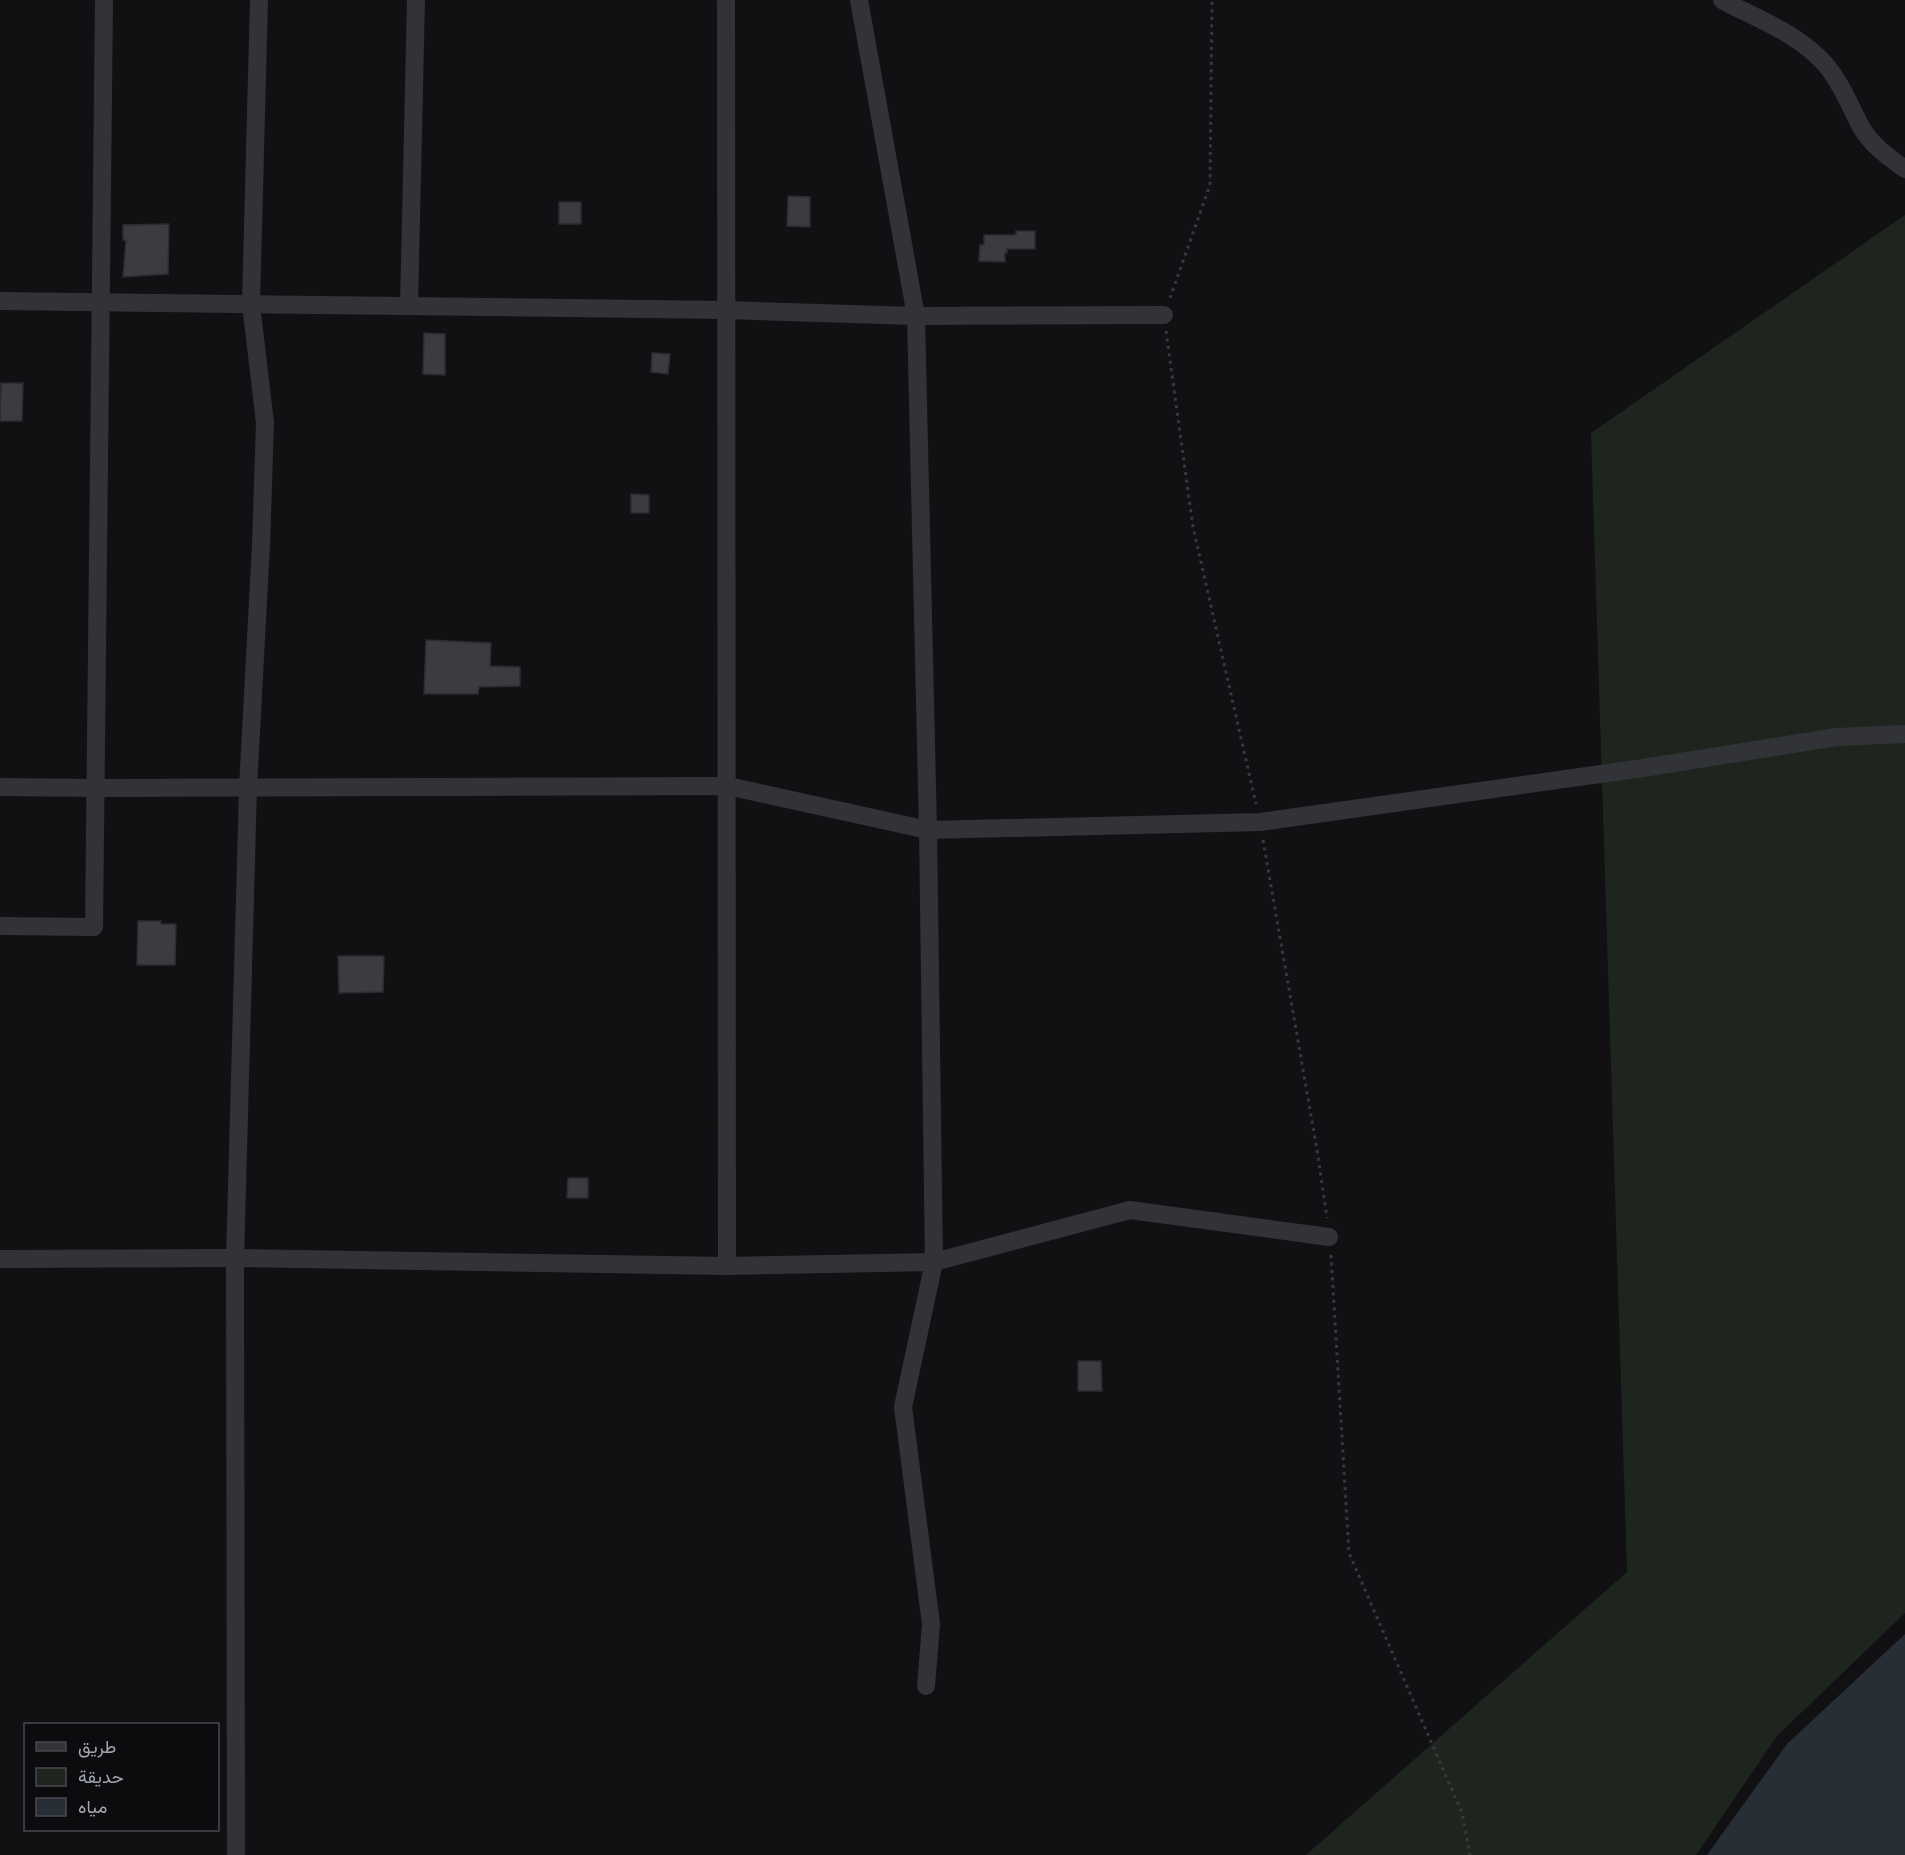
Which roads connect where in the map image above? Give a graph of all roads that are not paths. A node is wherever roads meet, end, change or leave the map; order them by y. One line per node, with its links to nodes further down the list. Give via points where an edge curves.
1 (104, 0): 9 (street)
2 (259, 0): 10 (street)
3 (416, 0): 11 (street)
4 (726, 0): 12 (street)
5 (859, 0): 14 (street)
6 (1722, 0): 7 (street, via 1785,30 1815,54 1837,80 1861,127 1882,152)
7 (1905, 169)
8 (0, 301): 9 (street)
9 (101, 302): 10 (street); 18 (street)
10 (251, 304): 11 (street); 19 (street, via 265,423)
11 (409, 306): 12 (street)
12 (726, 310): 14 (street); 16 (street)
13 (1164, 315): 14 (street)
14 (916, 316): 20 (street)
15 (1905, 734): 20 (street, via 1837,737 1260,822)
16 (728, 786): 19 (street); 20 (street); 26 (street)
17 (0, 787): 18 (street)
18 (95, 788): 19 (street); 21 (street, via 94,927)
19 (248, 788): 23 (street)
20 (928, 830): 25 (street)
21 (0, 926)
22 (1329, 1237): 25 (street, via 1130,1210)
23 (235, 1258): 24 (street); 26 (street); 28 (street)
24 (0, 1259)
25 (934, 1262): 26 (street); 27 (street, via 903,1407 931,1624)
26 (727, 1266)
27 (926, 1686)
28 (236, 1855)

